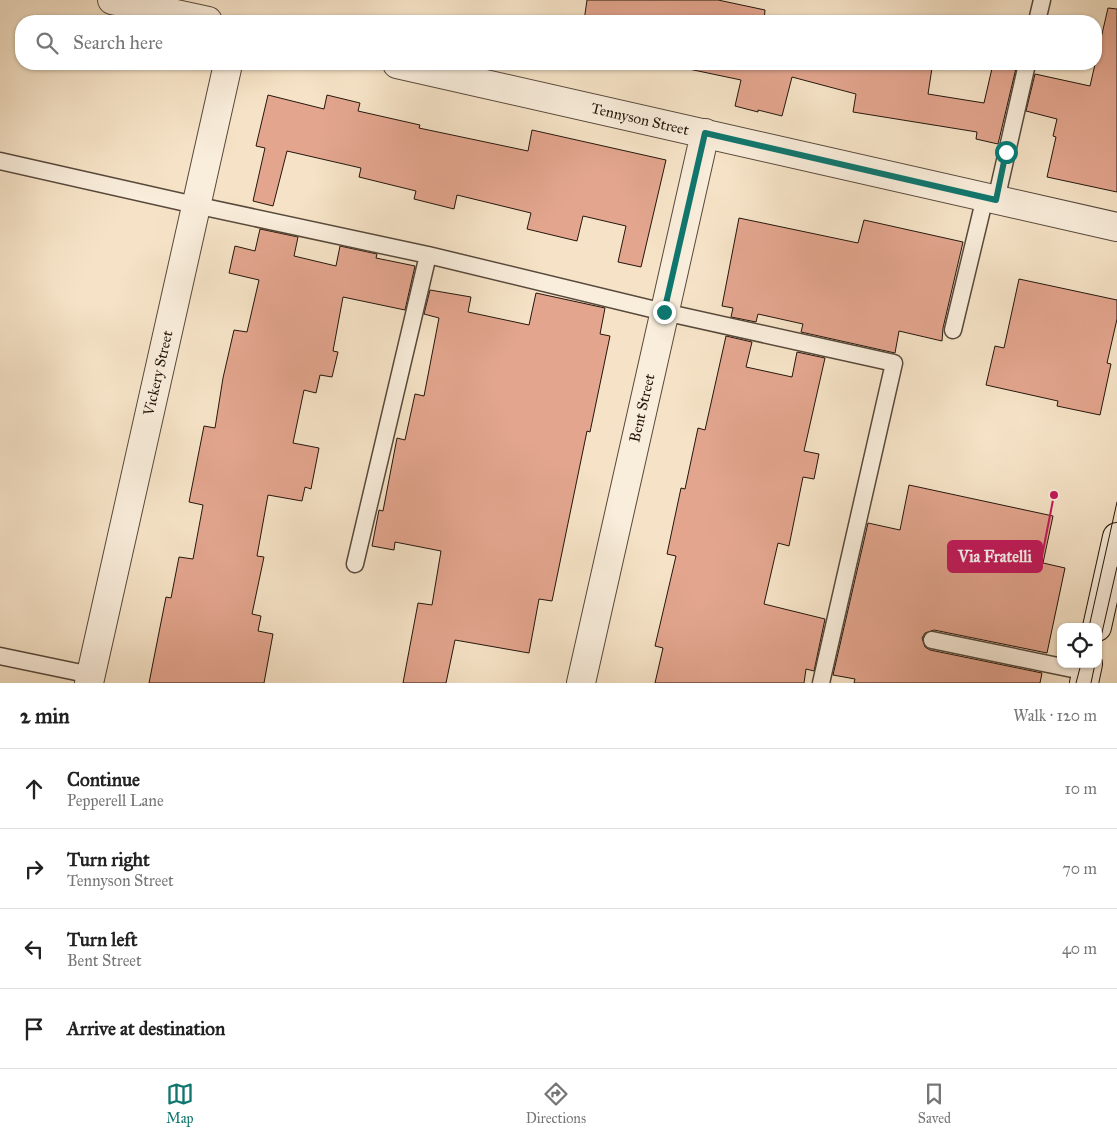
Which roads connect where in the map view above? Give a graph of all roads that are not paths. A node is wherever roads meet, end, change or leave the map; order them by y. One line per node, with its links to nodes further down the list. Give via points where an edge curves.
1 (112, 0): 3 (street)
2 (1042, 0): 4 (lane)
3 (181, 15)
4 (1038, 15)
5 (227, 70): 11 (street, Vickery Street)
6 (423, 70): 8 (street, Tennyson Street)
7 (1025, 70): 10 (lane)
8 (705, 133): 10 (street, Tennyson Street); 14 (street, Bent Street)
9 (0, 161): 11 (lane)
10 (990, 198): 12 (street, Tennyson Street); 15 (lane)
11 (195, 205): 13 (lane); 22 (street, Vickery Street)
12 (1117, 227)
13 (428, 255): 14 (lane); 17 (lane)
14 (664, 312): 23 (street, Bent Street); 24 (lane, via 894,363)
15 (953, 330)
16 (1117, 537): 18 (street)
17 (355, 564)
18 (1098, 623)
19 (932, 640): 21 (lane)
20 (0, 656): 22 (lane)
21 (1086, 673)
22 (90, 679)
23 (581, 683)
24 (821, 683)

